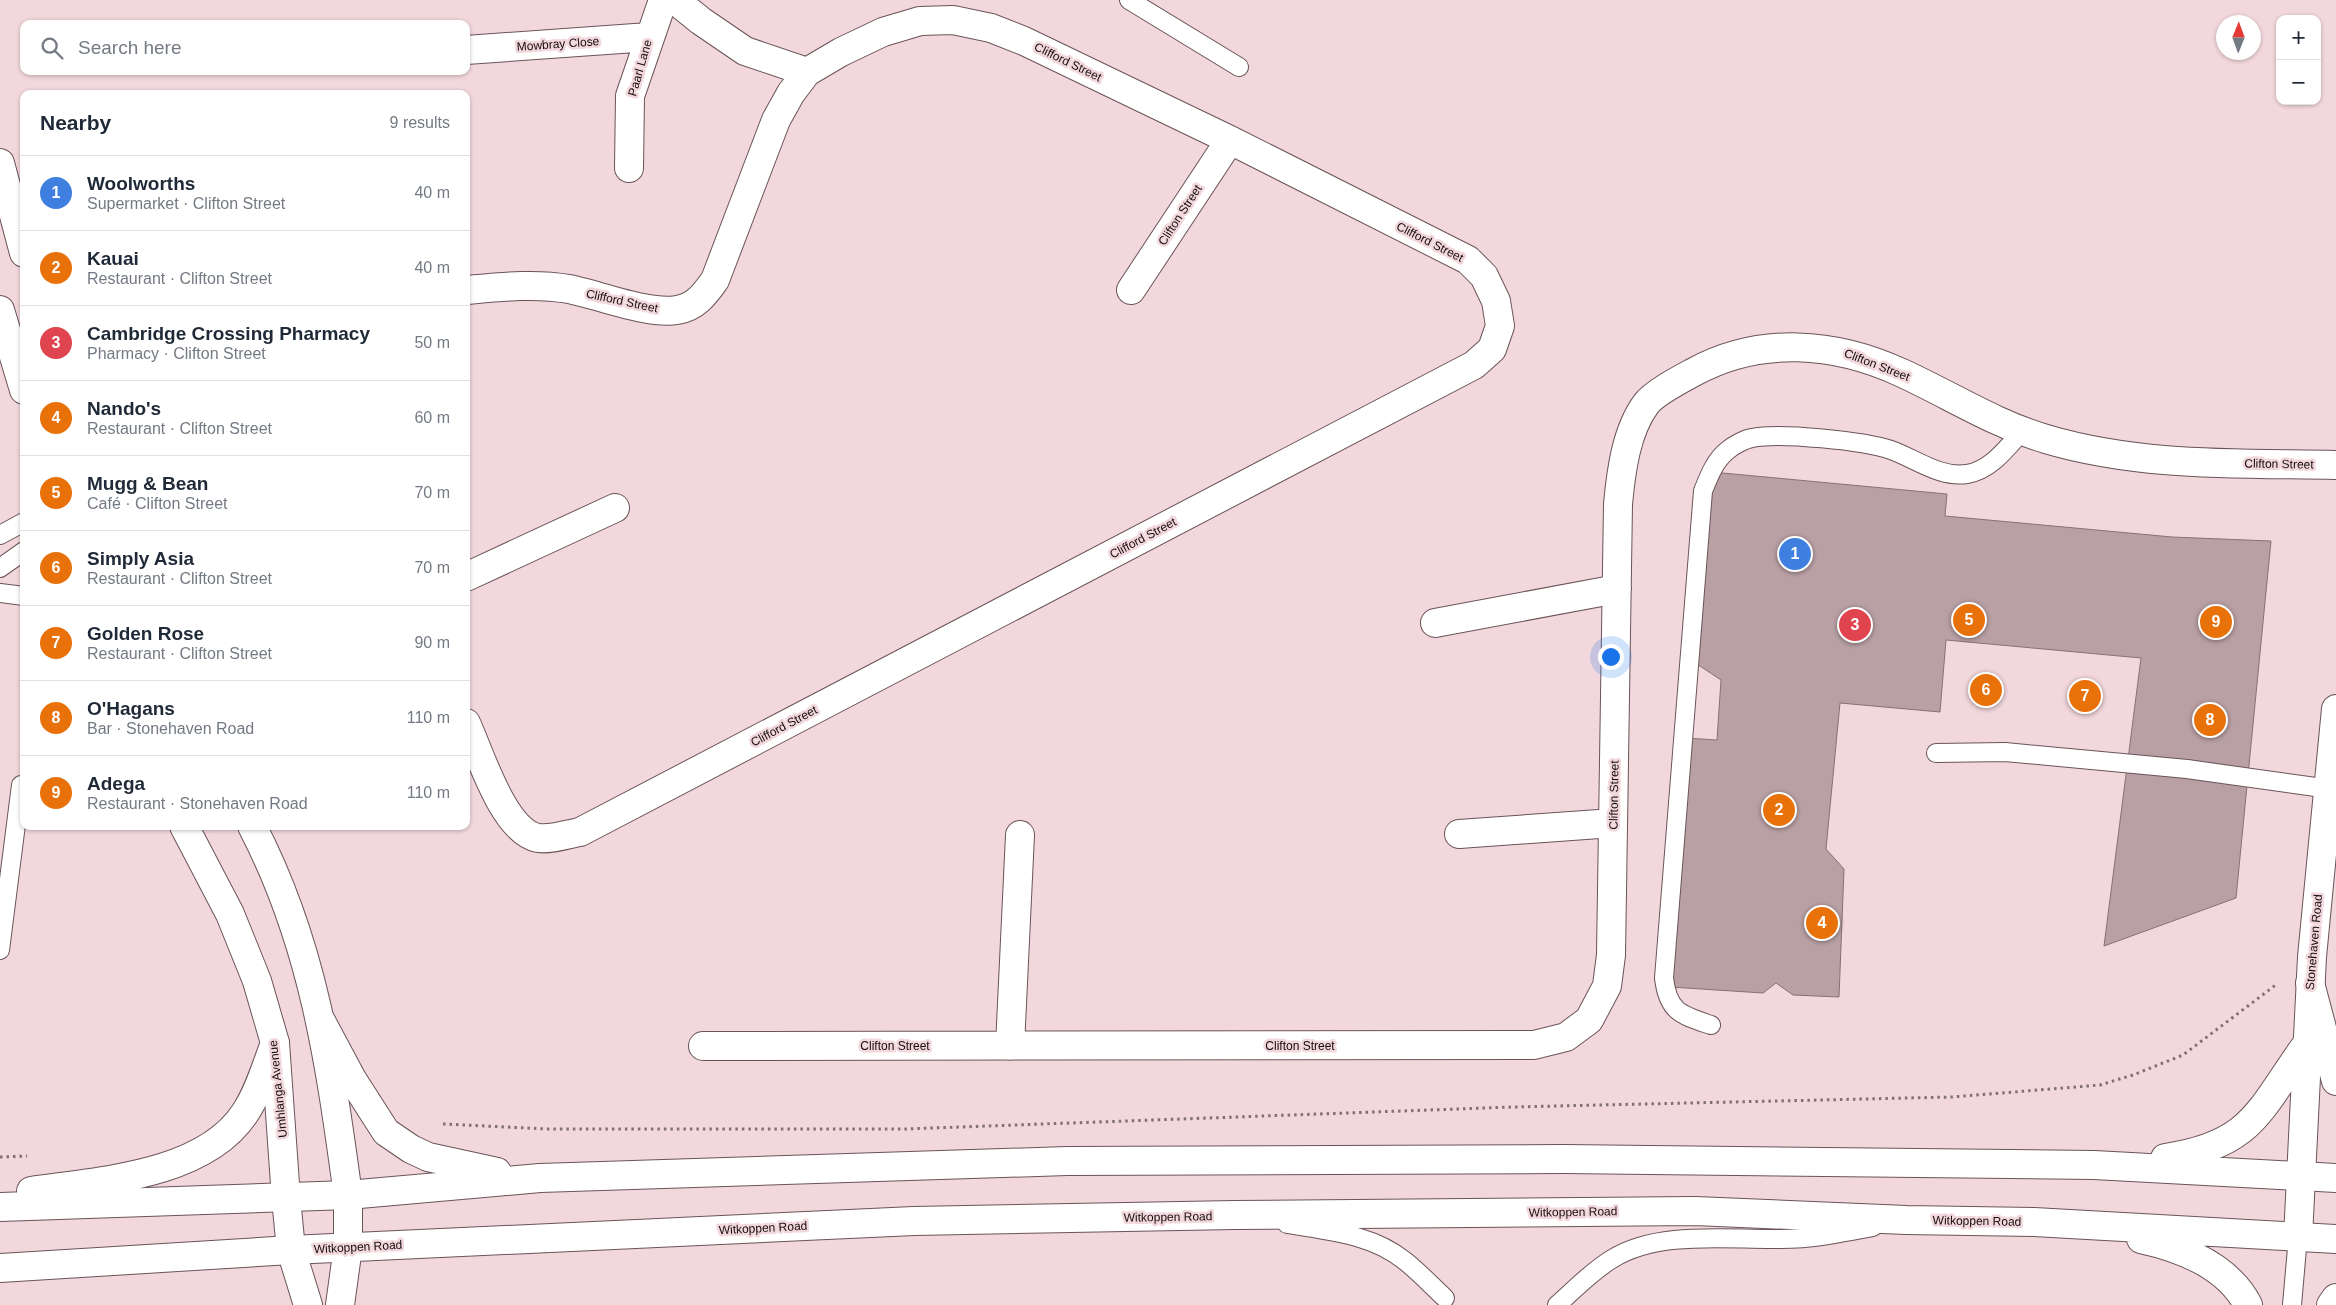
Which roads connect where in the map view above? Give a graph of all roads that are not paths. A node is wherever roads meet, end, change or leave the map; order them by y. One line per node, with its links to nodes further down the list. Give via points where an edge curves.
1 (663, 0): 4 (street, Paarl Lane)
2 (675, 0): 7 (street, via 745,50)
3 (1129, 0): 6 (lane)
4 (649, 37): 5 (street, Mowbray Close); 10 (street, Paarl Lane, via 630,96)
5 (470, 50)
6 (1239, 67)
7 (807, 72): 8 (street, Clifford Street, via 884,32 920,21 953,20 991,28 1024,41); 12 (street, Clifford Street, via 776,120 715,280 703,297 690,306 676,310 650,309 566,289 525,286)
8 (1230, 140): 13 (street, Clifton Street); 29 (street, Clifford Street, via 1468,260 1484,276 1496,301 1500,326 1492,349 1474,365 580,832 538,838 519,830 505,812)
9 (0, 163): 11 (street)
10 (629, 168)
11 (20, 238)
12 (470, 290)
13 (1131, 290)
14 (0, 310): 15 (street)
15 (20, 377)
16 (2023, 430): 17 (street, Clifton Street, via 2046,439 2103,452 2181,462); 24 (street, Clifton Street, via 1848,352 1796,346 1753,350 1713,362 1646,403 1630,439 1618,504); 42 (lane, via 1987,466 1967,474 1945,473 1890,450 1859,443 1779,435 1750,438 1728,450 1713,466 1703,491 1664,978 1666,997 1676,1011)
17 (2336, 465)
18 (615, 508): 23 (street)
19 (20, 524): 20 (lane)
20 (0, 535)
21 (20, 554): 22 (lane)
22 (0, 568)
23 (470, 575)
24 (1617, 588): 27 (street); 33 (street, Clifton Street)
25 (0, 593): 26 (lane)
26 (20, 596)
27 (1434, 624)
28 (2336, 709): 31 (street, Stonehaven Road)
29 (470, 732)
30 (1936, 753): 31 (lane, via 2005,752 2188,769)
31 (2330, 789): 40 (street, Stonehaven Road)
32 (20, 792): 38 (lane)
33 (1613, 823): 36 (street); 46 (street, Clifton Street, via 1611,954 1607,986 1590,1020 1566,1037 1534,1045)
34 (186, 830): 43 (street, Umhlanga Avenue, via 230,914 257,981)
35 (254, 830): 41 (street, via 274,868 303,949)
36 (1459, 834)
37 (1020, 835): 46 (street)
38 (3, 907): 39 (lane)
39 (0, 950)
40 (2311, 970): 44 (street, Stonehaven Road); 47 (street)
41 (321, 1021): 50 (street, via 379,1122 396,1139 442,1162); 52 (street)
42 (1711, 1025)
43 (275, 1042): 53 (street, via 244,1115 210,1147 181,1161 142,1172); 54 (street, Umhlanga Avenue)
44 (2306, 1045): 48 (street, via 2256,1117 2225,1141 2184,1155); 49 (street, Stonehaven Road)
45 (703, 1046): 46 (street, Clifton Street)
46 (1010, 1046)
47 (2336, 1081)
48 (2094, 1165): 49 (street); 50 (street, via 1563,1159 1067,1161)
49 (2301, 1175): 51 (street); 59 (street, Stonehaven Road)
50 (540, 1178): 52 (street)
51 (2336, 1178)
52 (348, 1195): 54 (street); 61 (street)
53 (0, 1196)
54 (286, 1198): 55 (street); 62 (street, Umhlanga Avenue)
55 (0, 1207)
56 (1235, 1215): 57 (street, Witkoppen Road, via 1695,1211); 61 (street, Witkoppen Road, via 914,1221); 64 (lane, via 1357,1236 1384,1247 1405,1261)
57 (1906, 1220): 58 (street, Witkoppen Road); 68 (lane, via 1816,1237 1678,1240 1646,1246 1613,1258)
58 (2034, 1222): 59 (street, Witkoppen Road); 69 (street, via 2131,1237 2181,1251 2221,1272 2240,1290)
59 (2298, 1237): 60 (street, Witkoppen Road); 70 (lane)
60 (2336, 1239)
61 (348, 1247): 62 (street, Witkoppen Road); 67 (street)
62 (291, 1250): 63 (street, Witkoppen Road); 66 (street, Umhlanga Avenue)
63 (0, 1268)
64 (1445, 1298)
65 (2336, 1298): 71 (street)
66 (308, 1305)
67 (340, 1305)
68 (1557, 1305)
69 (2248, 1305)
70 (2292, 1305)
71 (2330, 1305)

